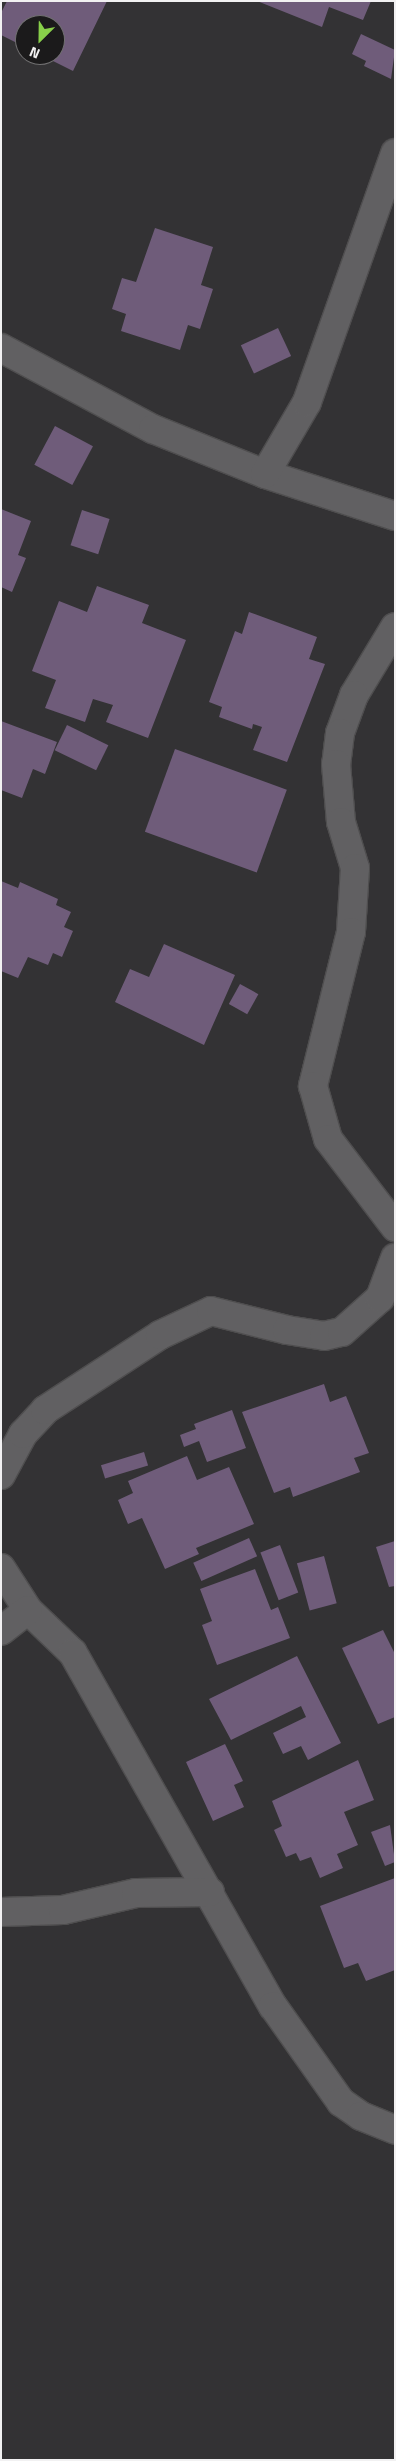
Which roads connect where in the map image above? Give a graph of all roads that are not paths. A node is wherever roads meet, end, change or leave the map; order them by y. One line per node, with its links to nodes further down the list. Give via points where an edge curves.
1 (395, 153): 3 (street, via 307,402)
2 (1, 348): 3 (street, via 153,428)
3 (265, 474): 4 (street)
4 (395, 516)
5 (395, 627): 6 (street, via 354,695 340,733 336,764 341,822 355,868 352,932 313,1086 328,1139)
6 (395, 1228)
7 (395, 1258): 8 (street, via 380,1298 342,1332 324,1336 211,1311 169,1330 45,1410 23,1434)
8 (1, 1476)
9 (1, 1568): 10 (street)
10 (28, 1610): 11 (street); 12 (street, via 72,1653)
11 (1, 1631)
12 (210, 1892): 13 (street, via 136,1893 63,1910); 14 (street, via 272,2006 341,2102 361,2116)
13 (1, 1912)
14 (395, 2130)

